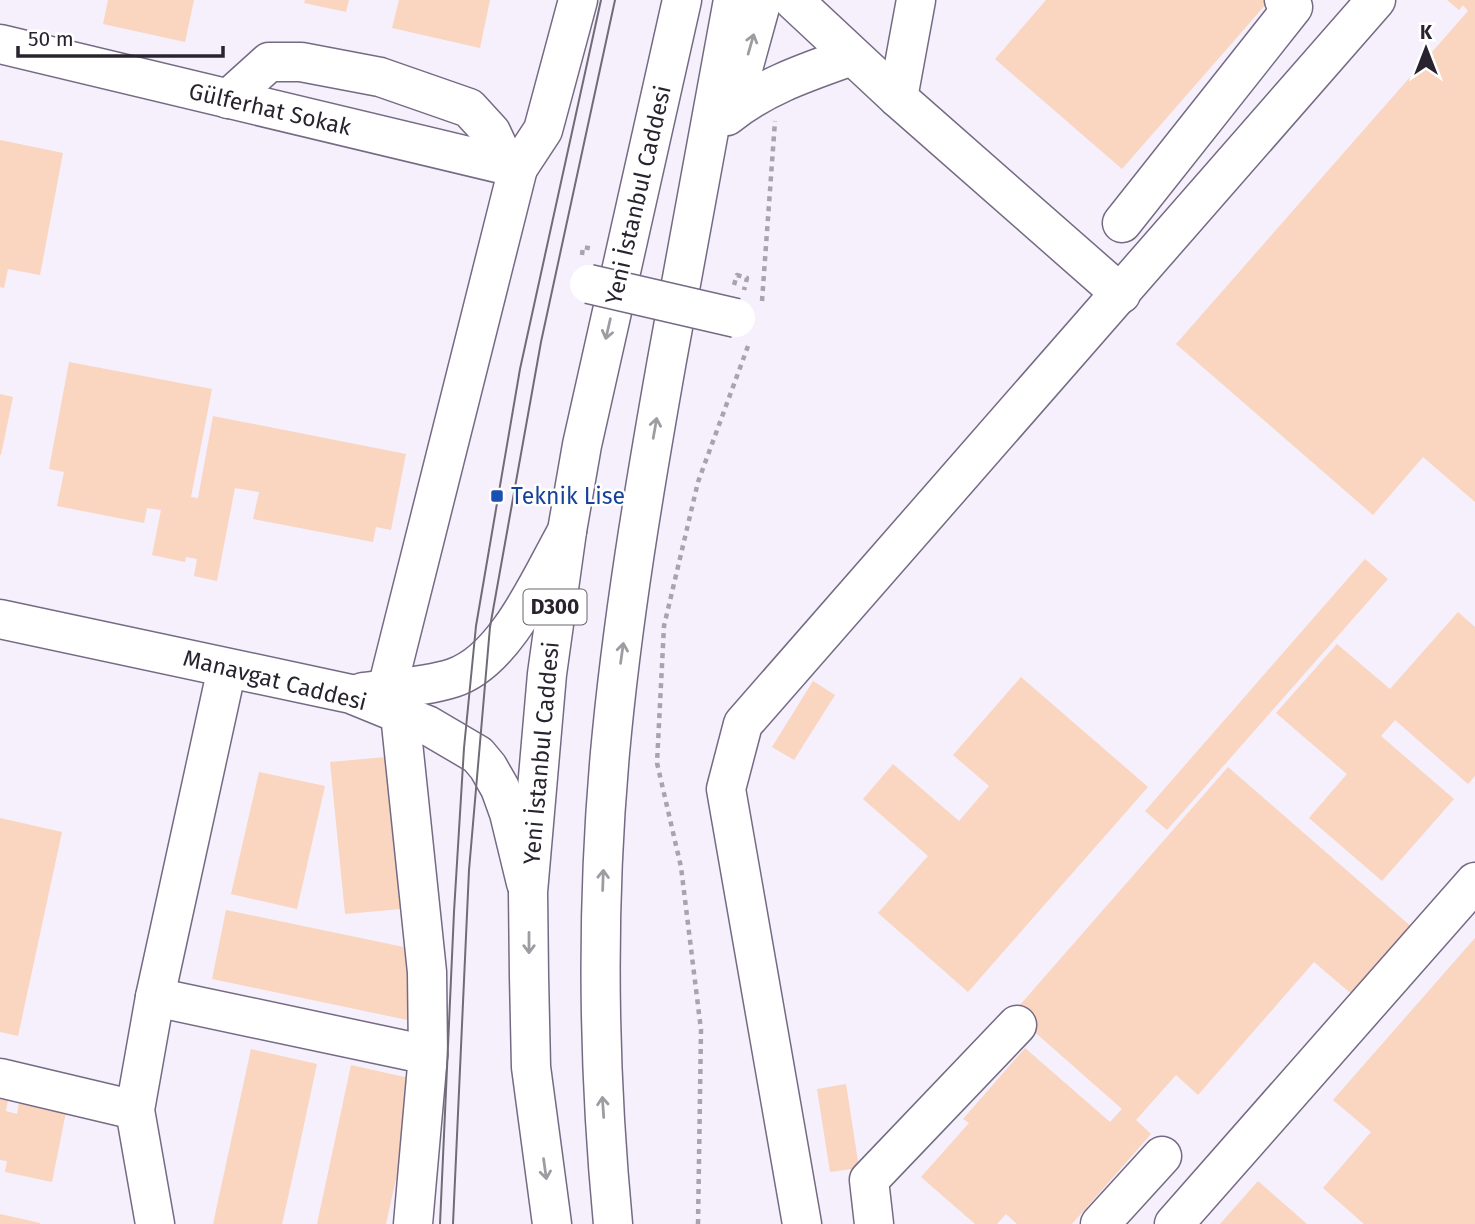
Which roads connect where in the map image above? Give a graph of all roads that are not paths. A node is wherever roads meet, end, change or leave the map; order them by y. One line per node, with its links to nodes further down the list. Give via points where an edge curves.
1 (578, 0): 14 (main road, via 543,130)
2 (733, 0): 15 (main road)
3 (762, 0): 13 (main road, one-way to 3)
4 (793, 0): 10 (main road)
5 (916, 0): 12 (main road)
6 (1284, 0): 16 (main road, via 1293,7)
7 (1376, 0): 18 (main road)
8 (677, 11): 20 (main road, Yeni İstanbul Caddesi / D300, one-way to 20)
9 (0, 44): 11 (main road, Gülferhat Sokak)
10 (852, 56): 12 (main road); 13 (main road, via 778,84)
11 (228, 99): 14 (main road, Gülferhat Sokak); 14 (main road, via 269,62 301,62 380,77 469,108 491,132)
12 (898, 99): 18 (main road)
13 (727, 116): 15 (main road)
14 (513, 175): 23 (main road)
15 (700, 175): 35 (main road, one-way to 15, via 600,992 609,765 640,520)
16 (1122, 223)
17 (589, 284): 19 (main road, bridge)
18 (1121, 293): 36 (main road, via 743,724 726,789)
19 (749, 322)
20 (567, 531): 23 (main road, via 512,626 486,660 453,678); 25 (main road, Yeni İstanbul Caddesi / D300, via 547,674)
21 (0, 619): 22 (main road, Manavgat Caddesi)
22 (227, 668): 23 (main road, Manavgat Caddesi); 26 (main road)
23 (380, 699): 25 (main road, Manavgat Caddesi, via 478,755 488,767 509,813); 28 (main road, via 427,972)
24 (1475, 882): 39 (main road)
25 (528, 892): 34 (main road, Yeni İstanbul Caddesi / D300, one-way to 34, via 531,1067)
26 (155, 997): 28 (main road); 30 (main road)
27 (1017, 1025): 37 (main road, via 869,1180)
28 (428, 1055): 33 (main road)
29 (0, 1078): 30 (main road)
30 (135, 1110): 32 (main road)
31 (1162, 1156): 38 (main road)
32 (155, 1224)
33 (413, 1224)
34 (552, 1224)
35 (613, 1224)
36 (802, 1224)
37 (874, 1224)
38 (1100, 1224)
39 (1174, 1224)

